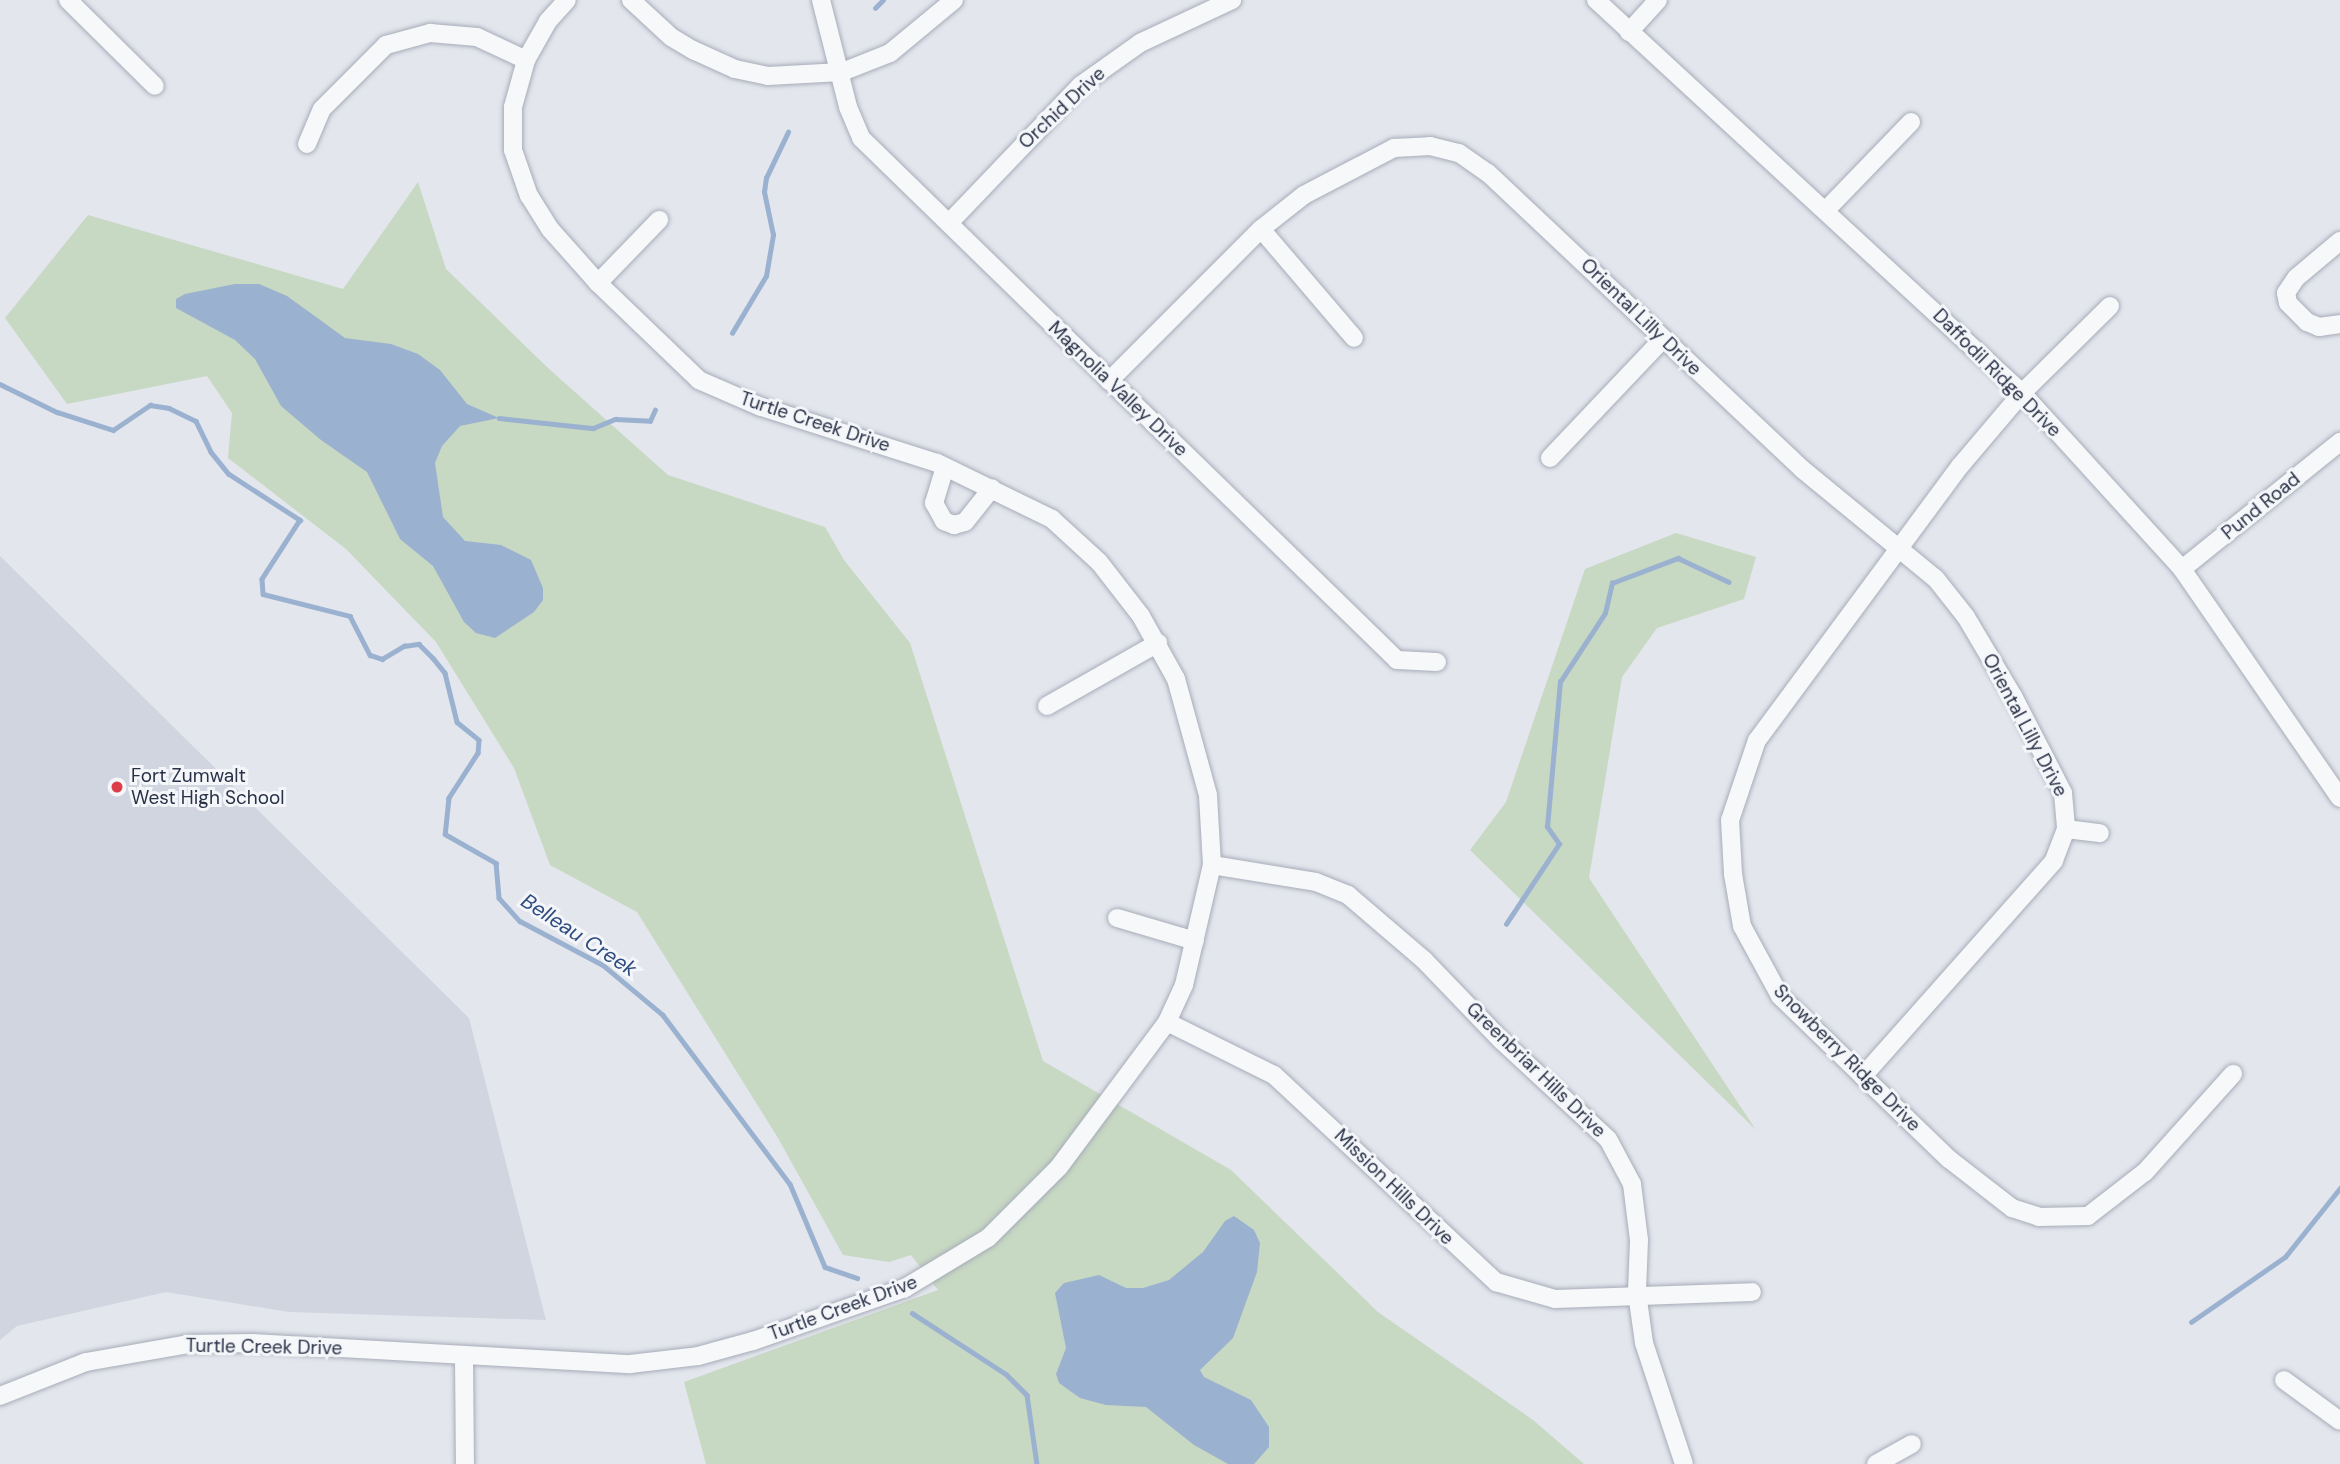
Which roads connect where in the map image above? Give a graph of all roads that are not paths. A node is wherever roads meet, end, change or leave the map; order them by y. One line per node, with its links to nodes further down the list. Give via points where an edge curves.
1 (68, 0): 12 (street)
2 (567, 0): 10 (street, Turtle Creek Drive, via 548,21)
3 (631, 0): 11 (street, via 671,37 734,69 768,76)
4 (821, 0): 11 (street, Magnolia Valley Drive)
5 (954, 0): 11 (street, via 890,53)
6 (1233, 0): 17 (street, Orchid Drive, via 1140,43 1081,85)
7 (1596, 0): 9 (street, Daffodil Ridge Drive)
8 (1658, 0): 9 (street)
9 (1629, 32): 15 (street, Daffodil Ridge Drive)
10 (526, 60): 14 (street, via 477,37 429,33 386,45 322,109); 20 (street, Turtle Creek Drive, via 513,107 513,150 528,196 550,229)
11 (842, 72): 17 (street, Magnolia Valley Drive, via 848,107 862,138)
12 (155, 86)
13 (1911, 122): 15 (street)
14 (307, 144)
15 (1827, 209): 26 (street, Daffodil Ridge Drive)
16 (659, 220): 20 (street)
17 (949, 223): 25 (street, Magnolia Valley Drive)
18 (1261, 229): 23 (street); 24 (street, Oriental Lilly Drive, via 1304,195 1394,148 1430,146 1459,153 1488,173); 25 (street, Oriental Lilly Drive)
19 (2340, 242): 22 (street, via 2296,278 2286,293 2288,303 2319,327)
20 (598, 283): 29 (street, Turtle Creek Drive, via 699,380 761,407)
21 (2110, 306): 26 (street, Snowberry Ridge Drive)
22 (2340, 324)
23 (1354, 338)
24 (1662, 340): 28 (street); 31 (street, Oriental Lilly Drive)
25 (1109, 381): 34 (street, Magnolia Valley Drive, via 1397,660)
26 (2022, 393): 31 (street, Snowberry Ridge Drive, via 1959,466); 32 (street, Daffodil Ridge Drive)
27 (2340, 442): 32 (street, Pund Road)
28 (1550, 458)
29 (945, 467): 30 (street, Turtle Creek Drive); 30 (street, via 934,503 944,521 954,525 965,522)
30 (992, 488): 33 (street, Turtle Creek Drive, via 1052,519 1099,562)
31 (1900, 552): 37 (street, Oriental Lilly Drive, via 1936,579 1983,644 2063,793); 44 (street, Snowberry Ridge Drive, via 1757,740 1730,820 1742,926 1758,962 1780,996)
32 (2182, 569): 36 (street, Daffodil Ridge Drive)
33 (1158, 643): 35 (street); 39 (street, Turtle Creek Drive, via 1177,679 1204,773)
34 (1437, 662)
35 (1047, 706)
36 (2340, 798)
37 (2066, 829): 38 (street); 44 (street, Oriental Lilly Drive, via 2054,861)
38 (2100, 833)
39 (1212, 864): 41 (street, Turtle Creek Drive); 46 (street, Greenbriar Hills Drive, via 1316,882 1348,895 1424,960 1502,1041 1608,1139 1632,1184 1639,1240)
40 (1117, 918): 41 (street)
41 (1195, 941): 42 (street, Turtle Creek Drive, via 1184,985)
42 (1167, 1022): 46 (street, Mission Hills Drive, via 1274,1075 1496,1282 1555,1299); 47 (street, Turtle Creek Drive, via 1059,1167 1025,1204 988,1238 905,1288 698,1356 630,1364)
43 (2233, 1074): 44 (street, Snowberry Ridge Drive, via 2118,1196 2088,1216 2063,1218 2039,1217 1991,1194)
44 (1863, 1076)
45 (1752, 1292): 46 (street, Mission Hills Drive)
46 (1637, 1293): 53 (street, Greenbriar Hills Drive, via 1644,1343)
47 (464, 1357): 49 (street, Turtle Creek Drive, via 252,1343 189,1344 86,1362); 52 (street)
48 (2284, 1380): 50 (street)
49 (0, 1396)
50 (2340, 1421)
51 (1912, 1444): 54 (street)
52 (465, 1464)
53 (1684, 1464)
54 (1876, 1464)

